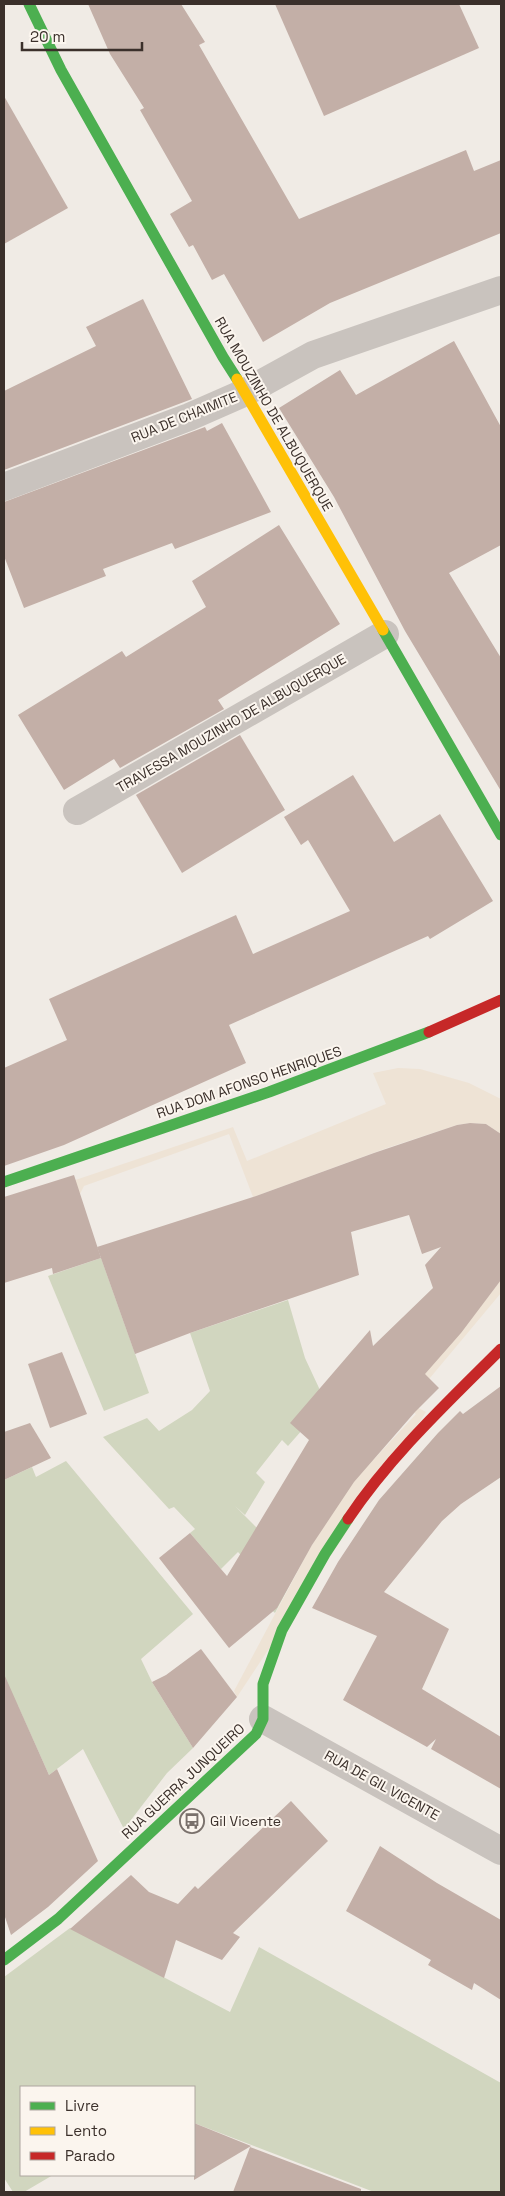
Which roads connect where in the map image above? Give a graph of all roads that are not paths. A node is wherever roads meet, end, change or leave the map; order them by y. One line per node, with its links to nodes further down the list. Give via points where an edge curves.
1 (30, 4): 3 (street, RUA MOUZINHO DE ALBUQUERQUE, via 66,79)
2 (501, 290): 3 (street, RUA DE CHAIMITE, via 313,355)
3 (246, 392): 4 (street, RUA DE CHAIMITE); 5 (street, RUA MOUZINHO DE ALBUQUERQUE)
4 (4, 487)
5 (385, 634): 6 (street, TRAVESSA MOUZINHO DE ALBUQUERQUE); 7 (street, RUA MOUZINHO DE ALBUQUERQUE)
6 (77, 811)
7 (501, 835)
8 (501, 1000): 9 (street, RUA DOM AFONSO HENRIQUES, via 418,1037 270,1092)
9 (4, 1182)
10 (498, 1359): 11 (street, RUA GUERRA JUNQUEIRO, via 427,1422 367,1491 325,1554 282,1630 263,1684)
11 (263, 1719): 12 (street, RUA DE GIL VICENTE); 13 (street, RUA GUERRA JUNQUEIRO, via 256,1734 244,1747 58,1919)
12 (501, 1851)
13 (4, 1960)

